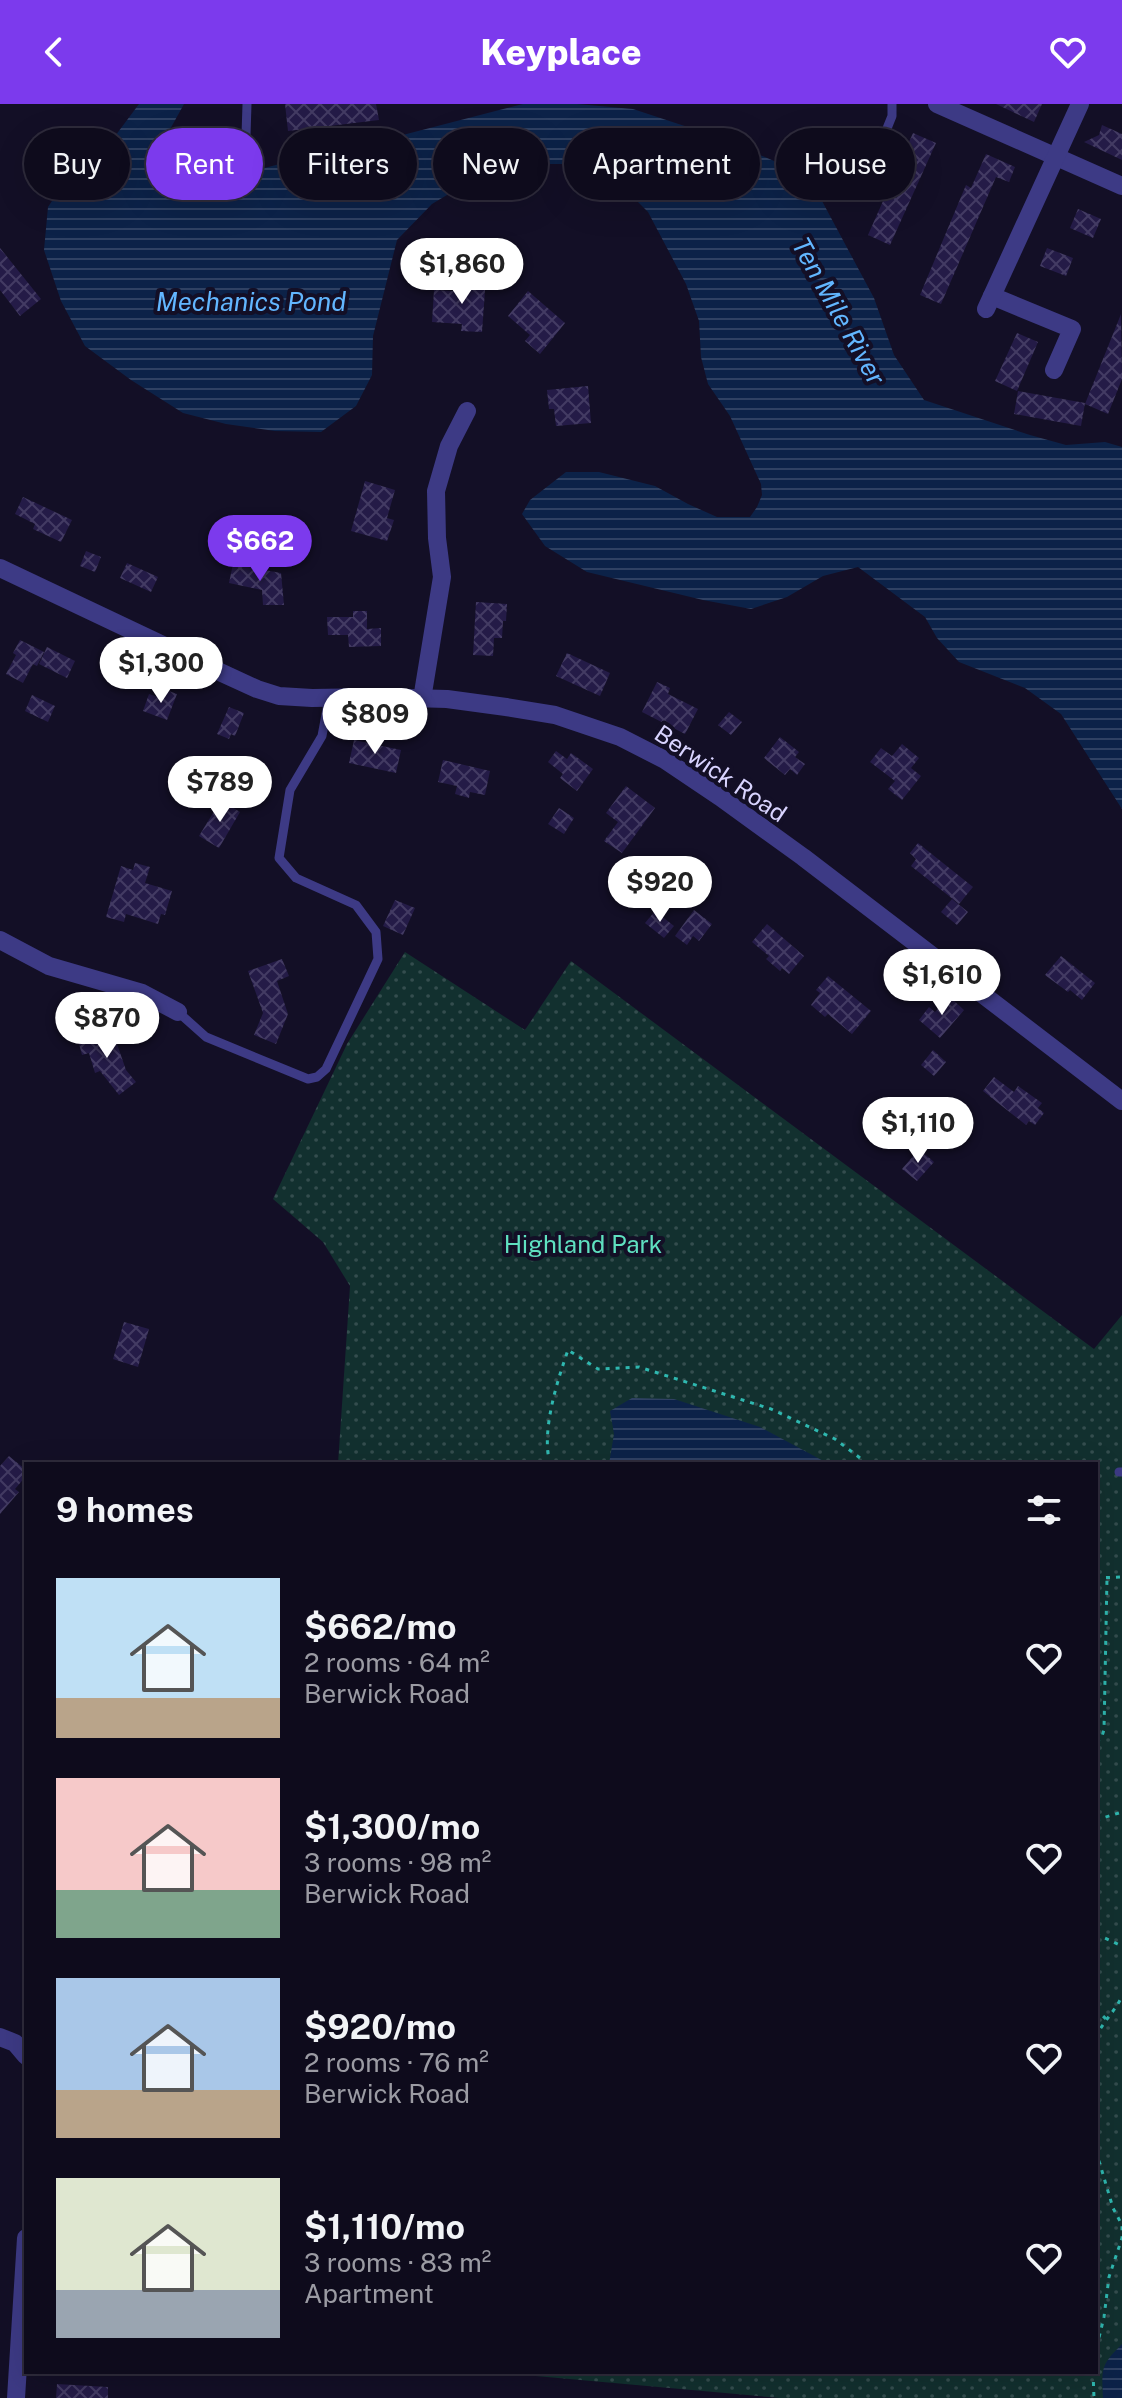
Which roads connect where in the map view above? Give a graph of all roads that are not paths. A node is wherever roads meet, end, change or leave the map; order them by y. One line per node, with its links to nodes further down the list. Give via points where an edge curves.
1 (247, 104): 5 (lane)
2 (892, 104): 6 (lane)
3 (937, 104): 7 (street)
4 (1080, 104): 7 (street)
5 (246, 128)
6 (887, 128)
7 (1055, 157): 8 (street); 9 (street, via 989,302 1072,329)
8 (1122, 186)
9 (1054, 370)
10 (467, 411): 13 (street, via 449,446 436,491 442,577)
11 (0, 568): 12 (street, Berwick Road, via 257,689 279,696)
12 (329, 698): 13 (street, Berwick Road); 15 (lane, via 322,736 290,790 279,858 296,878 356,905 376,932 378,959 326,1069 308,1079 206,1037)
13 (422, 699): 16 (street, Berwick Road, via 555,715 620,737 665,760 803,857)
14 (0, 940): 15 (street, via 49,966 142,993)
15 (178, 1012)
16 (1122, 1101)
17 (0, 2037): 18 (street)
18 (24, 2054)
19 (24, 2270): 20 (street)
20 (16, 2398)

